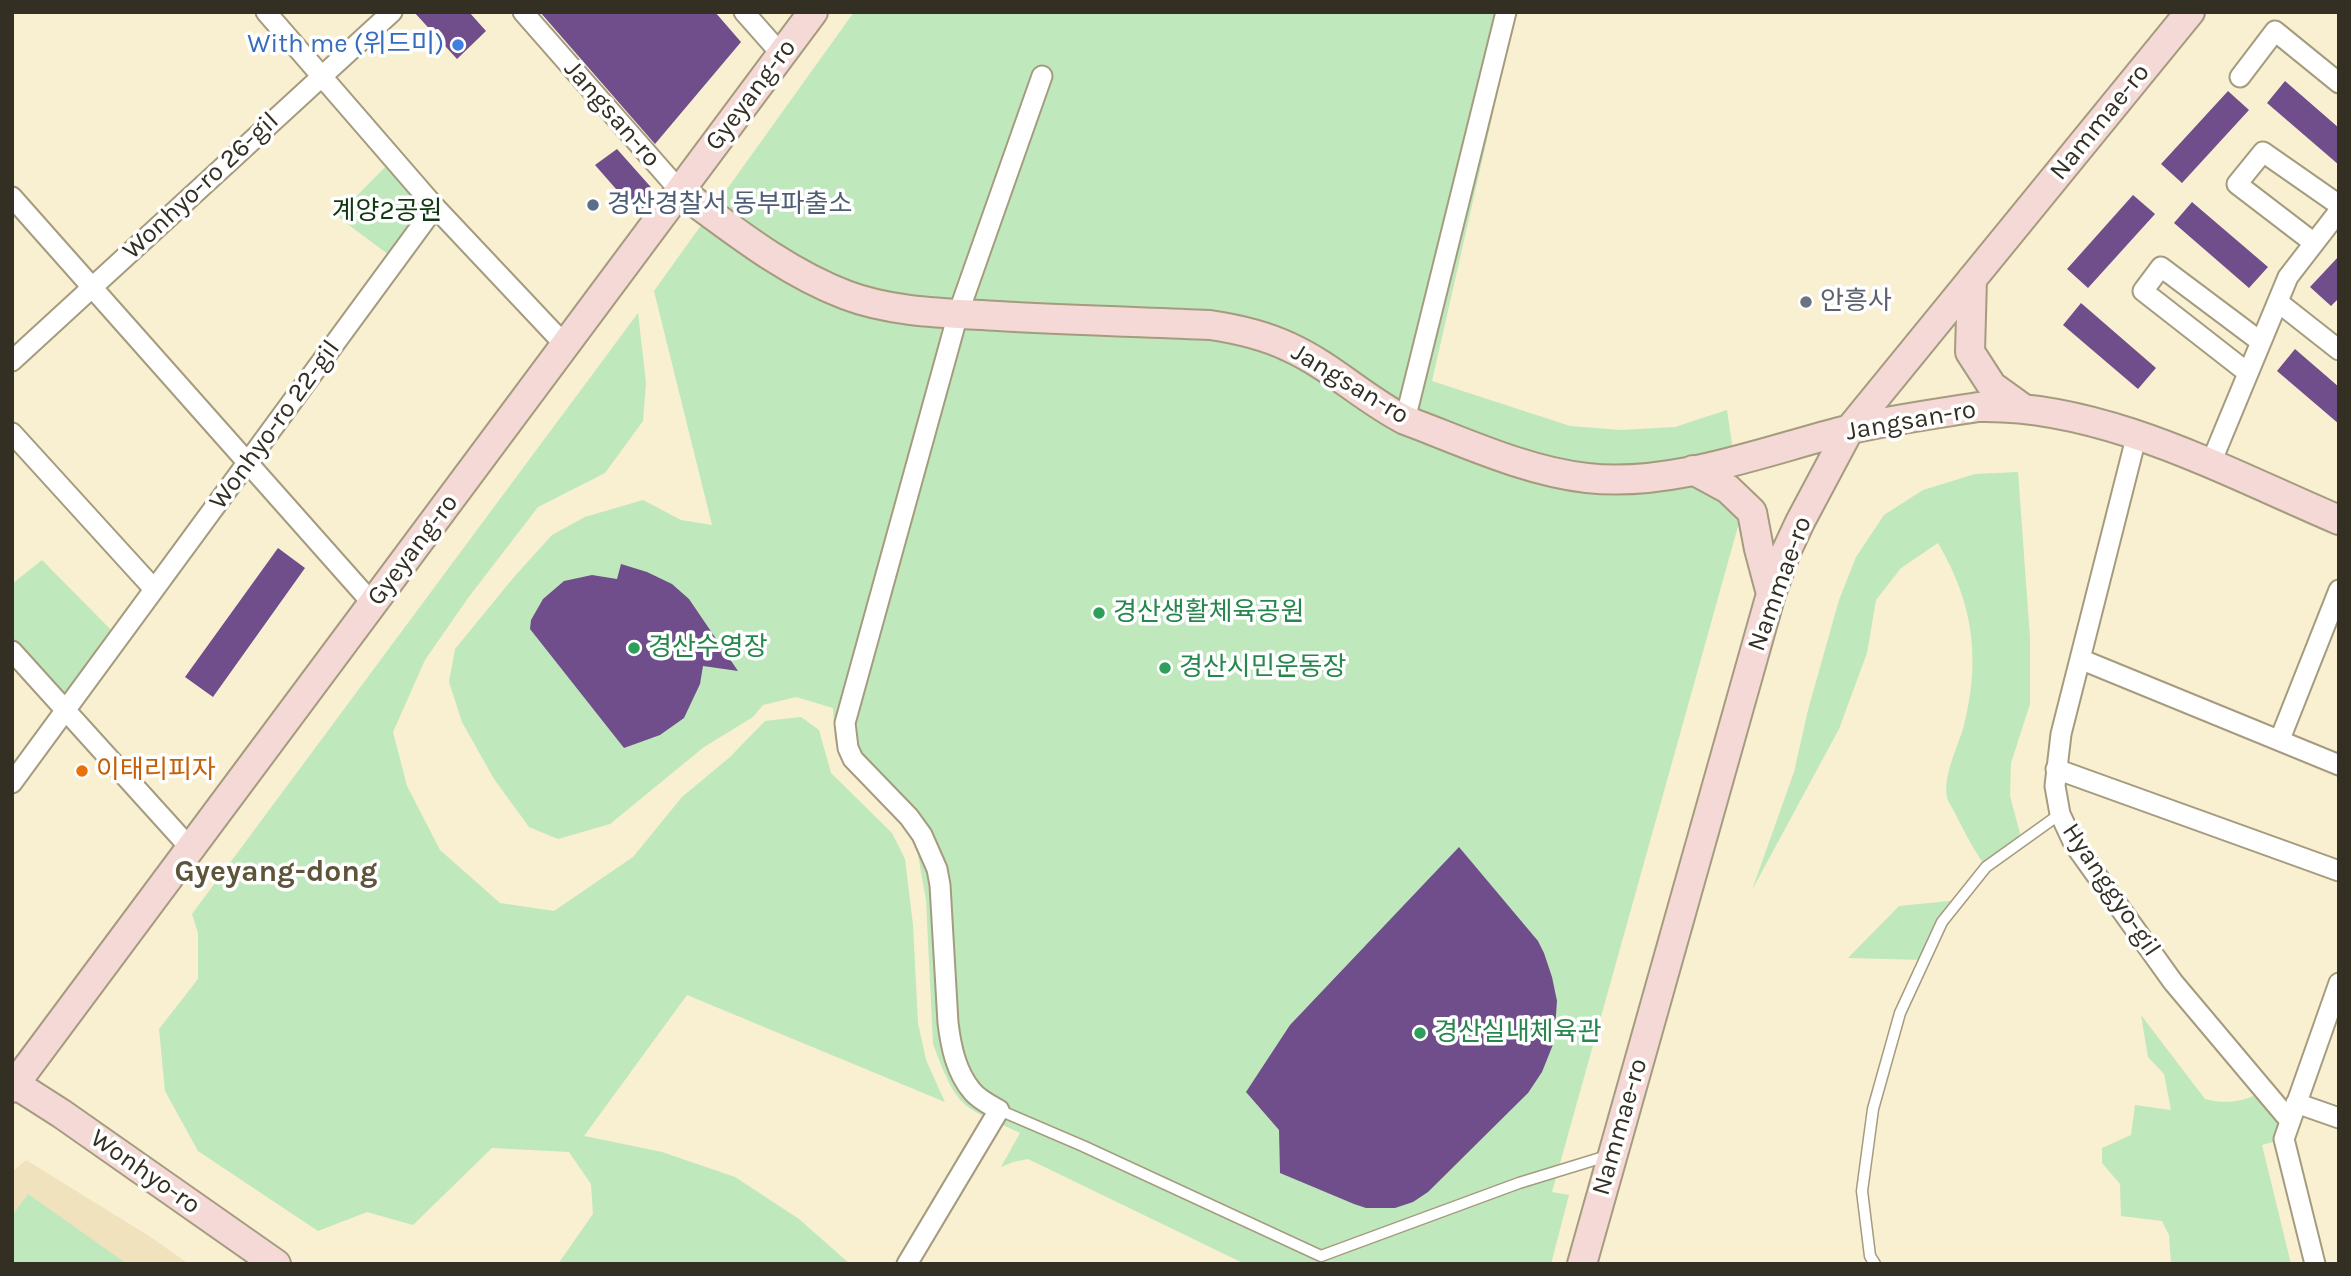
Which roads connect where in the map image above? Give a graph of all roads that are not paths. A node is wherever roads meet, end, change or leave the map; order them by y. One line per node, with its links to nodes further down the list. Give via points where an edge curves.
1 (266, 12): 9 (street)
2 (392, 12): 9 (street, Wonhyo-ro 26-gil)
3 (523, 12): 13 (street, Jangsan-ro)
4 (744, 12): 8 (street)
5 (813, 12): 8 (street, Gyeyang-ro)
6 (1506, 12): 29 (street)
7 (2190, 12): 19 (street, Nammae-ro)
8 (782, 55): 13 (street, Gyeyang-ro)
9 (322, 75): 16 (street); 20 (street, Wonhyo-ro 26-gil)
10 (1042, 76): 22 (street)
11 (2240, 77): 12 (street, via 2275,31)
12 (2339, 83)
13 (680, 191): 22 (street, Jangsan-ro, via 753,244 845,294 880,304); 24 (street, Gyeyang-ro)
14 (12, 197): 20 (street)
15 (2339, 205): 18 (street, via 2263,152 2238,184)
16 (435, 207): 24 (street); 33 (street, Wonhyo-ro 22-gil)
17 (2339, 211): 18 (street)
18 (2314, 243): 21 (street, via 2288,276)
19 (1972, 279): 28 (street, via 1970,352 1992,386); 30 (street, Nammae-ro)
20 (91, 287): 26 (street, Wonhyo-ro 26-gil); 33 (street)
21 (2278, 302): 23 (street); 25 (street)
22 (958, 314): 29 (street, Jangsan-ro, via 1237,329 1291,347); 53 (street, via 845,730 853,759 909,817 930,850 940,885 951,1046 972,1093)
23 (2261, 342): 27 (street); 27 (street, via 2161,267 2143,291)
24 (565, 345): 40 (street, Gyeyang-ro)
25 (2339, 350)
26 (12, 361)
27 (2248, 373): 34 (street)
28 (2024, 409): 30 (street, Jangsan-ro, via 1978,407); 32 (street, Jangsan-ro)
29 (1405, 420): 35 (street, Jangsan-ro, via 1558,474 1626,479)
30 (1849, 430): 35 (street, Jangsan-ro); 39 (street, Nammae-ro, via 1800,522)
31 (12, 433): 37 (street)
32 (2137, 434): 34 (street, Jangsan-ro); 42 (street, Hyanggyo-gil)
33 (247, 463): 37 (street, Wonhyo-ro 22-gil); 40 (street)
34 (2210, 465): 36 (street, Jangsan-ro)
35 (1693, 470): 39 (street, via 1728,489 1752,512)
36 (2339, 520)
37 (155, 589): 43 (street, Wonhyo-ro 22-gil)
38 (2339, 590): 44 (street)
39 (1771, 594): 56 (street, Nammae-ro)
40 (373, 604): 49 (street, Gyeyang-ro)
41 (12, 651): 43 (street)
42 (2080, 659): 44 (street); 46 (street, Hyanggyo-gil, via 2060,734)
43 (65, 710): 47 (street, Wonhyo-ro 22-gil); 49 (street)
44 (2280, 739): 45 (street)
45 (2339, 765)
46 (2056, 769): 48 (street, Hyanggyo-gil); 50 (street)
47 (12, 783)
48 (2060, 814): 54 (street, Hyanggyo-gil, via 2074,844 2174,982); 60 (lane, via 1986,867 1942,922 1900,1013 1873,1109 1862,1191 1870,1256)
49 (191, 849): 52 (street, Gyeyang-ro)
50 (2339, 871)
51 (2339, 983): 54 (street)
52 (13, 1085): 57 (street, Wonhyo-ro, via 62,1114)
53 (999, 1110): 56 (lane, via 1321,1256); 58 (street)
54 (2293, 1112): 55 (street); 61 (street, via 2284,1139)
55 (2339, 1118)
56 (1611, 1155): 59 (street, Nammae-ro)
57 (276, 1264)
58 (906, 1264)
59 (1582, 1264)
60 (1875, 1264)
61 (2315, 1264)

